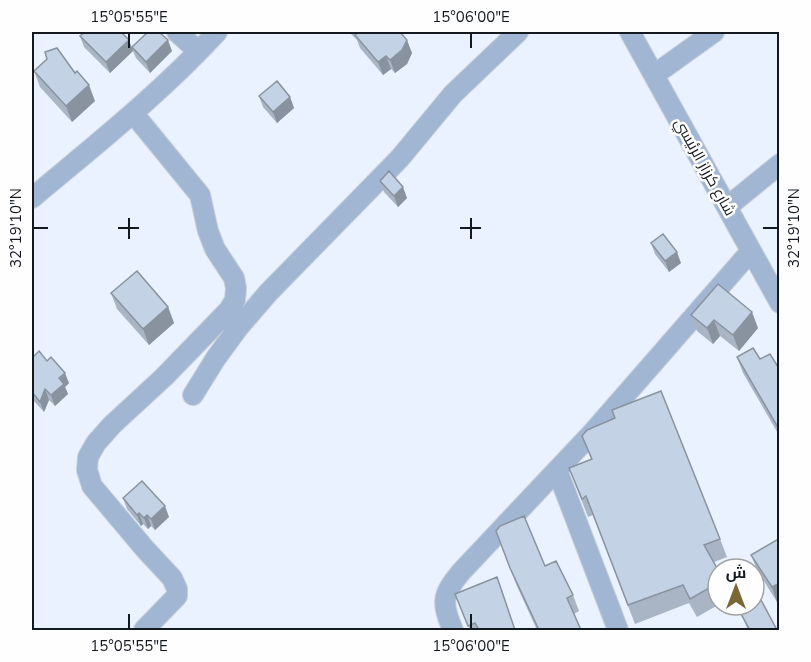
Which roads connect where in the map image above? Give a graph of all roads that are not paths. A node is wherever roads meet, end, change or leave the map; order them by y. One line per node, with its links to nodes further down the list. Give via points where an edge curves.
1 (177, 32): 6 (street)
2 (217, 32): 6 (street)
3 (518, 32): 14 (street, via 453,94 400,158 268,293 238,328)
4 (630, 32): 7 (street, شارع كرزاز الرئيسي)
5 (714, 32): 7 (street)
6 (198, 51): 8 (street)
7 (654, 75): 11 (street, شارع كرزاز الرئيسي)
8 (133, 113): 10 (street); 16 (street, via 200,195 208,231 236,288 229,310 112,425 88,457 92,486 172,578 177,589 177,596)
9 (780, 164): 11 (street)
10 (32, 198)
11 (727, 207): 12 (street, شارع كرزاز الرئيسي)
12 (751, 251): 13 (street, شارع كرزاز الرئيسي); 15 (street)
13 (780, 303)
14 (193, 395)
15 (557, 470): 17 (street, via 450,585 445,594); 18 (street)
16 (144, 630)
17 (453, 630)
18 (618, 630)

